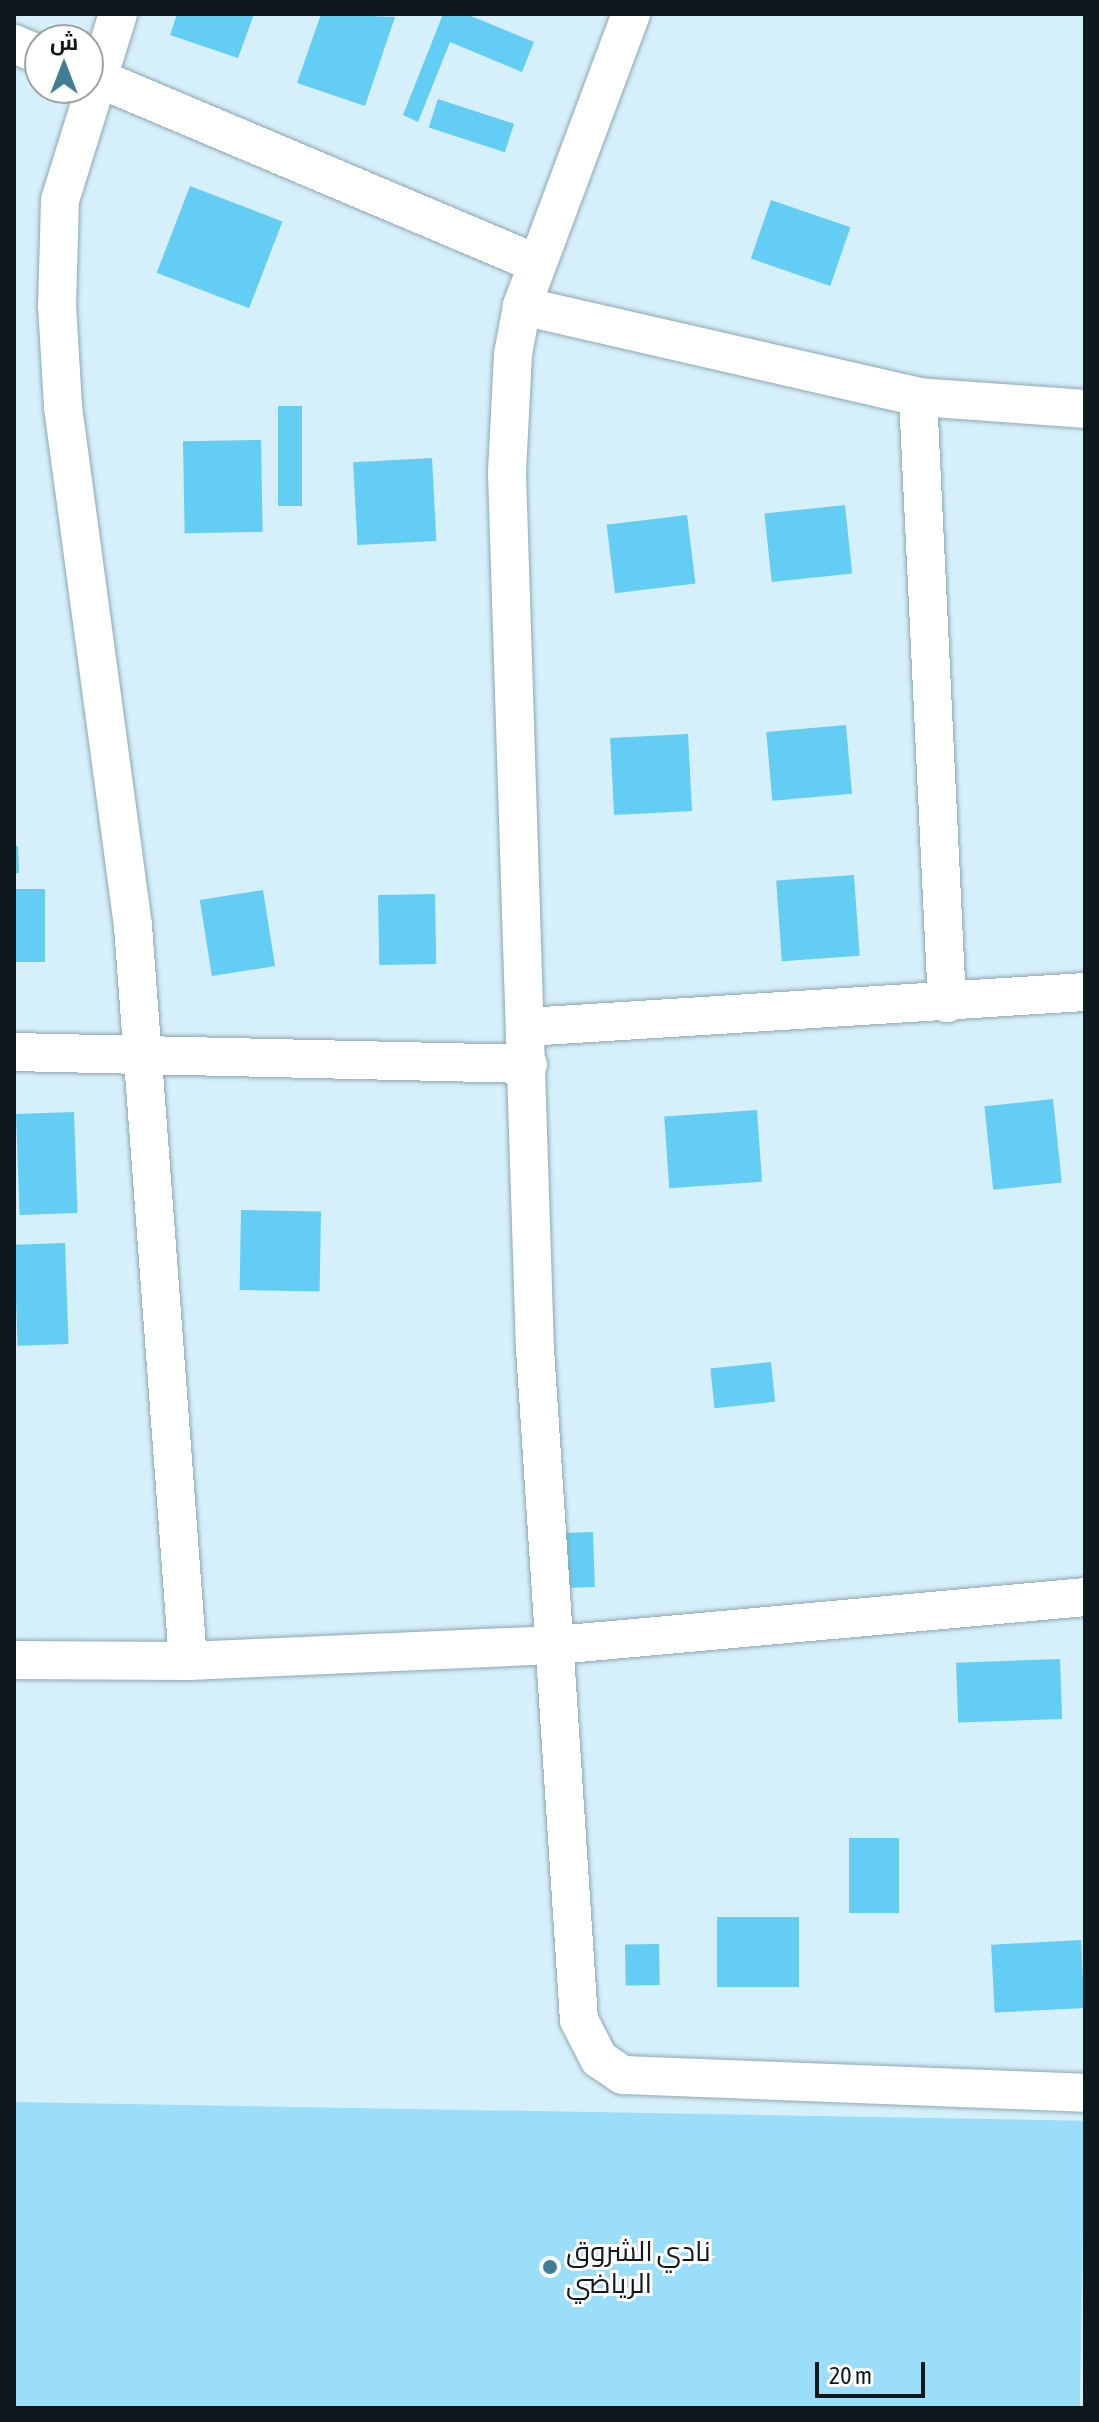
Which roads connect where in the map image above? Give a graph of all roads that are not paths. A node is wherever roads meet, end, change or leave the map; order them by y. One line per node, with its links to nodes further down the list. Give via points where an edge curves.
1 (118, 14): 3 (street)
2 (631, 14): 6 (street)
3 (104, 47)
4 (104, 81): 6 (street)
5 (85, 104): 14 (street, via 60,200 57,305 63,407 133,926)
6 (535, 263): 7 (street)
7 (522, 306): 8 (street); 12 (street, via 513,354 507,474)
8 (918, 397): 9 (street); 11 (street)
9 (1085, 409)
10 (1085, 992): 11 (street)
11 (947, 1003): 12 (street)
12 (527, 1027): 15 (street)
13 (14, 1052): 14 (street)
14 (142, 1054): 15 (street); 19 (street)
15 (528, 1064): 17 (street, via 535,1349)
16 (1085, 1597): 17 (street)
17 (557, 1645): 19 (street); 20 (street, via 574,1991 586,2041 599,2059 623,2075)
18 (14, 1660): 19 (street)
19 (188, 1661)
20 (1085, 2093)

